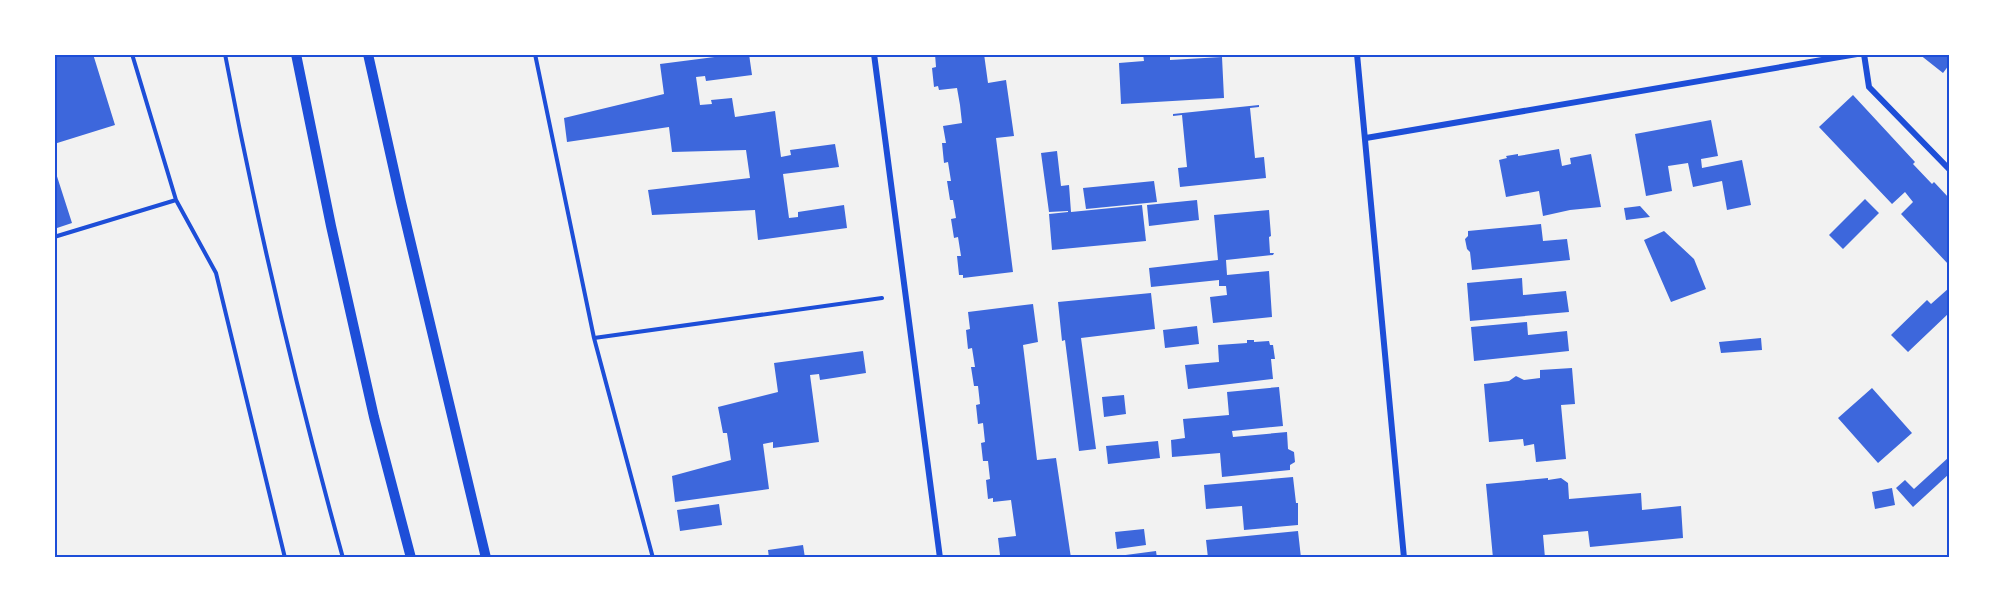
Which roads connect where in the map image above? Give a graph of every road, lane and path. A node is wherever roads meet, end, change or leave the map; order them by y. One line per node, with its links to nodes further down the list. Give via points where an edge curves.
1 (132, 54): 12 (path)
2 (225, 54): 17 (path, via 298,387)
3 (296, 54): 18 (street, via 374,417)
4 (368, 54): 19 (street)
5 (535, 54): 15 (path)
6 (874, 54): 14 (street)
7 (1357, 54): 10 (street)
8 (1857, 54): 10 (street)
9 (1864, 54): 11 (street, via 1869,87)
10 (1366, 138): 22 (street)
11 (1949, 169)
12 (176, 200): 13 (path); 16 (path, via 216,273)
13 (54, 237)
14 (906, 295): 15 (path); 21 (street)
15 (594, 338): 20 (path)
16 (285, 558)
17 (344, 558)
18 (411, 558)
19 (486, 558)
20 (653, 558)
21 (940, 558)
22 (1404, 558)

